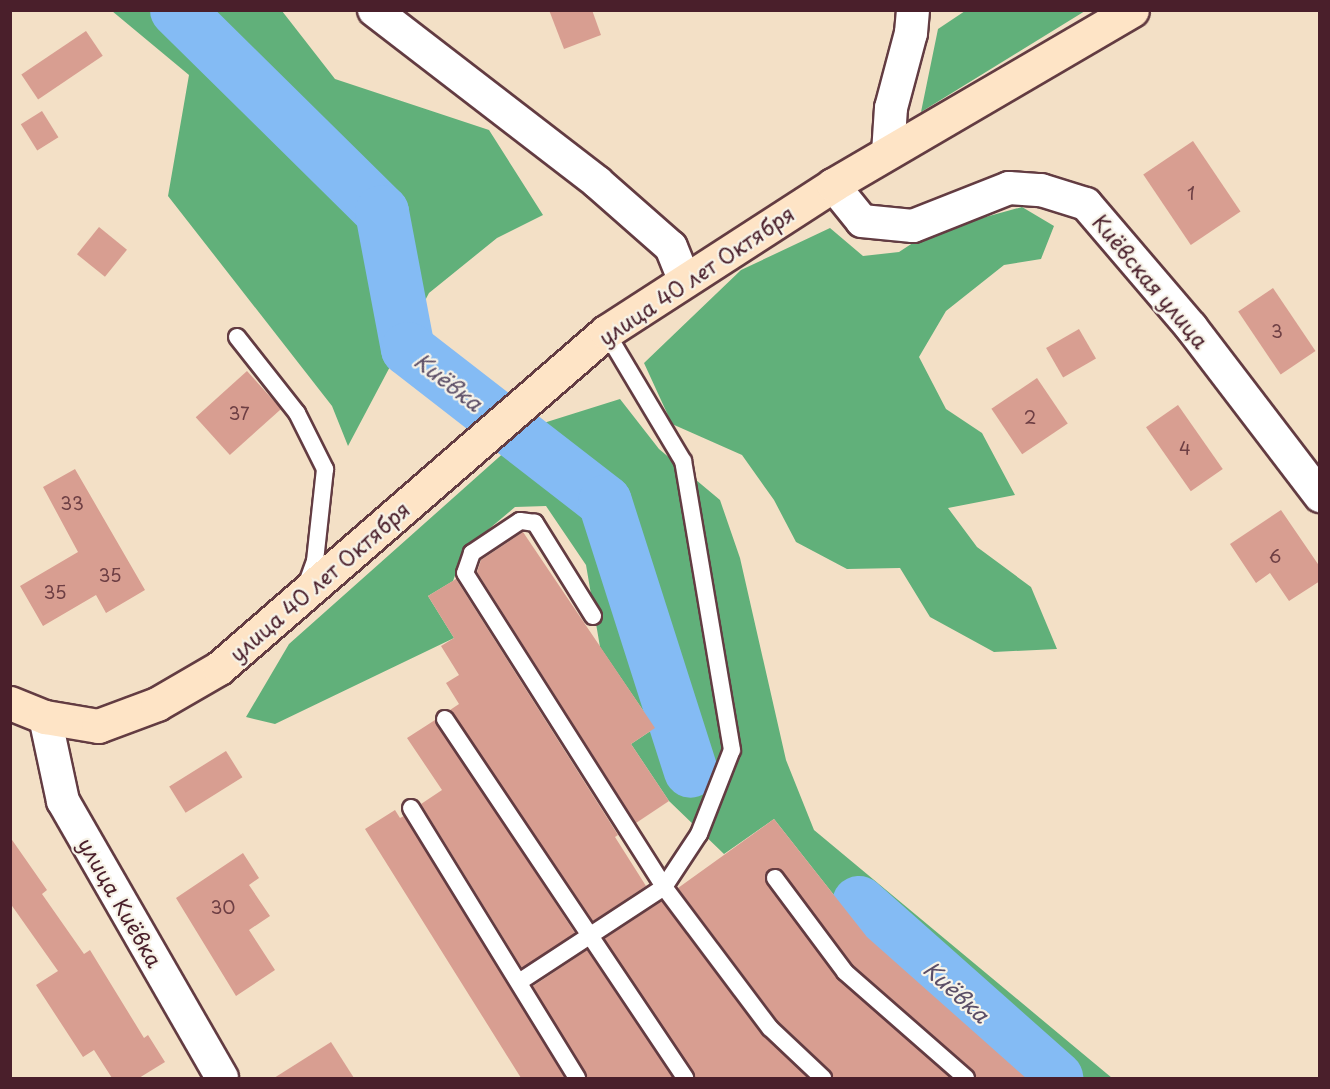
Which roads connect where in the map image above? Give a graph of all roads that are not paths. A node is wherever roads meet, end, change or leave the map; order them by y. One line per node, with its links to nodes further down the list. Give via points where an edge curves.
1 (374, 10): 6 (street, via 597,182 671,247)
2 (913, 10): 4 (street, via 911,33 891,108)
3 (1132, 10): 4 (main road, улица 40 лет Октября)
4 (888, 153): 5 (main road, улица 40 лет Октября)
5 (833, 185): 6 (main road, улица 40 лет Октября); 9 (street, Киёвская улица, via 861,221 913,226 1009,188 1041,190 1086,204 1191,327)
6 (684, 280): 7 (main road, улица 40 лет Октября)
7 (606, 332): 10 (main road, улица 40 лет Октября); 17 (lane, via 682,461 732,750 699,834)
8 (237, 338): 10 (lane, via 297,414 325,469 315,561)
9 (1320, 496)
10 (300, 601): 13 (main road, улица 40 лет Октября, via 219,668 157,704 98,726)
11 (593, 616): 17 (lane, via 535,523 520,521 472,553 465,573)
12 (10, 703): 13 (main road)
13 (45, 717): 20 (street, улица Киёвка, via 63,801)
14 (445, 719): 18 (lane)
15 (411, 808): 19 (lane)
16 (775, 878): 24 (lane, via 845,972)
17 (664, 887): 18 (lane); 23 (lane, via 770,1028)
18 (591, 937): 19 (lane); 22 (lane)
19 (519, 982): 21 (lane)
20 (222, 1078)
21 (577, 1078)
22 (685, 1078)
23 (823, 1078)
24 (966, 1078)

